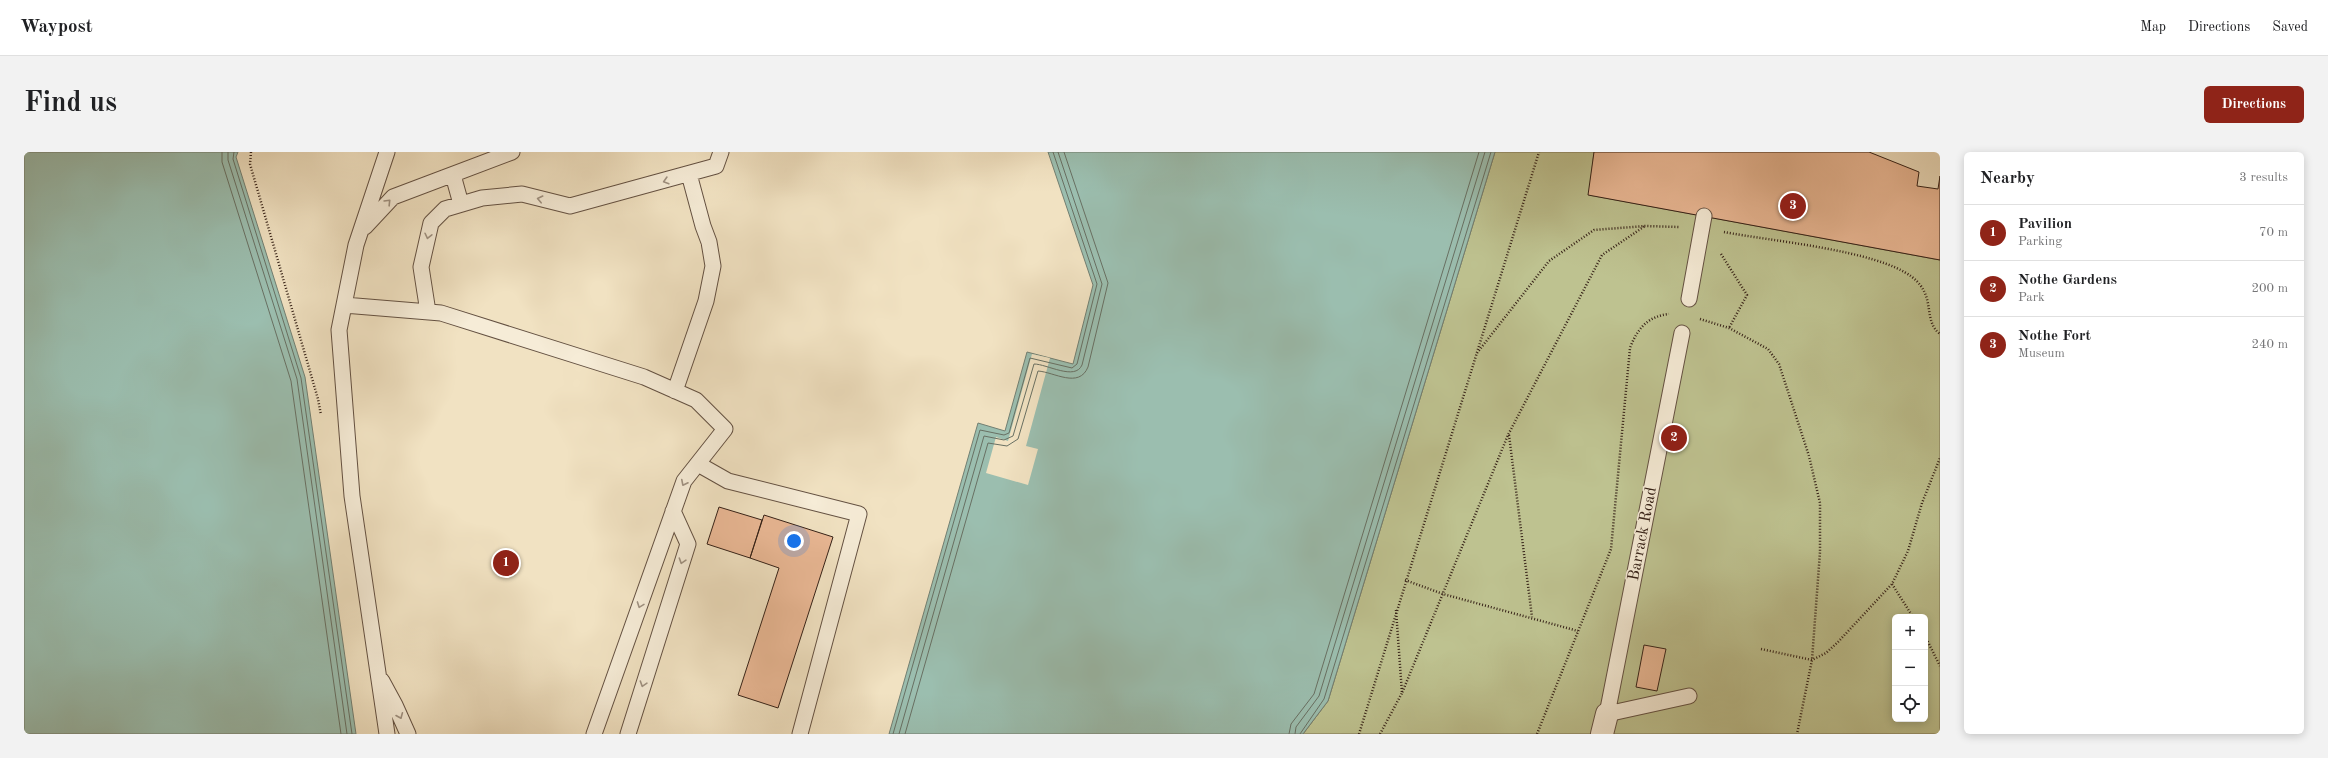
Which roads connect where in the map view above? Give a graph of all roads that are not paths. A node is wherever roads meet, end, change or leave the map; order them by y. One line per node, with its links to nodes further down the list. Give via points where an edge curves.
1 (387, 152): 8 (lane)
2 (512, 152): 4 (lane)
3 (721, 152): 5 (lane, via 716,166)
4 (452, 174): 6 (lane); 8 (lane, one-way to 4, via 393,197)
5 (689, 174): 6 (lane, one-way to 6, via 570,206 522,194 482,198); 13 (lane, via 709,242 713,266 706,301)
6 (461, 204): 11 (lane, one-way to 11, via 445,209 431,223 421,267)
7 (1703, 222): 9 (lane)
8 (361, 230): 10 (lane)
9 (1689, 299)
10 (344, 305): 11 (lane); 16 (lane, via 339,330 351,480)
11 (428, 312): 13 (lane, via 441,313 636,375)
12 (1682, 333): 18 (lane, Barrack Road)
13 (675, 390): 14 (lane, via 696,400 725,430)
14 (698, 464): 15 (lane, one-way to 15, via 684,480); 23 (lane, via 728,481 859,514)
15 (673, 511): 21 (lane, one-way to 21); 22 (lane, one-way to 22, via 688,544)
16 (377, 674): 19 (lane); 20 (lane, one-way to 20)
17 (1689, 696): 18 (lane)
18 (1605, 724)
19 (387, 734)
20 (408, 734)
21 (594, 734)
22 (628, 734)
23 (800, 734)

